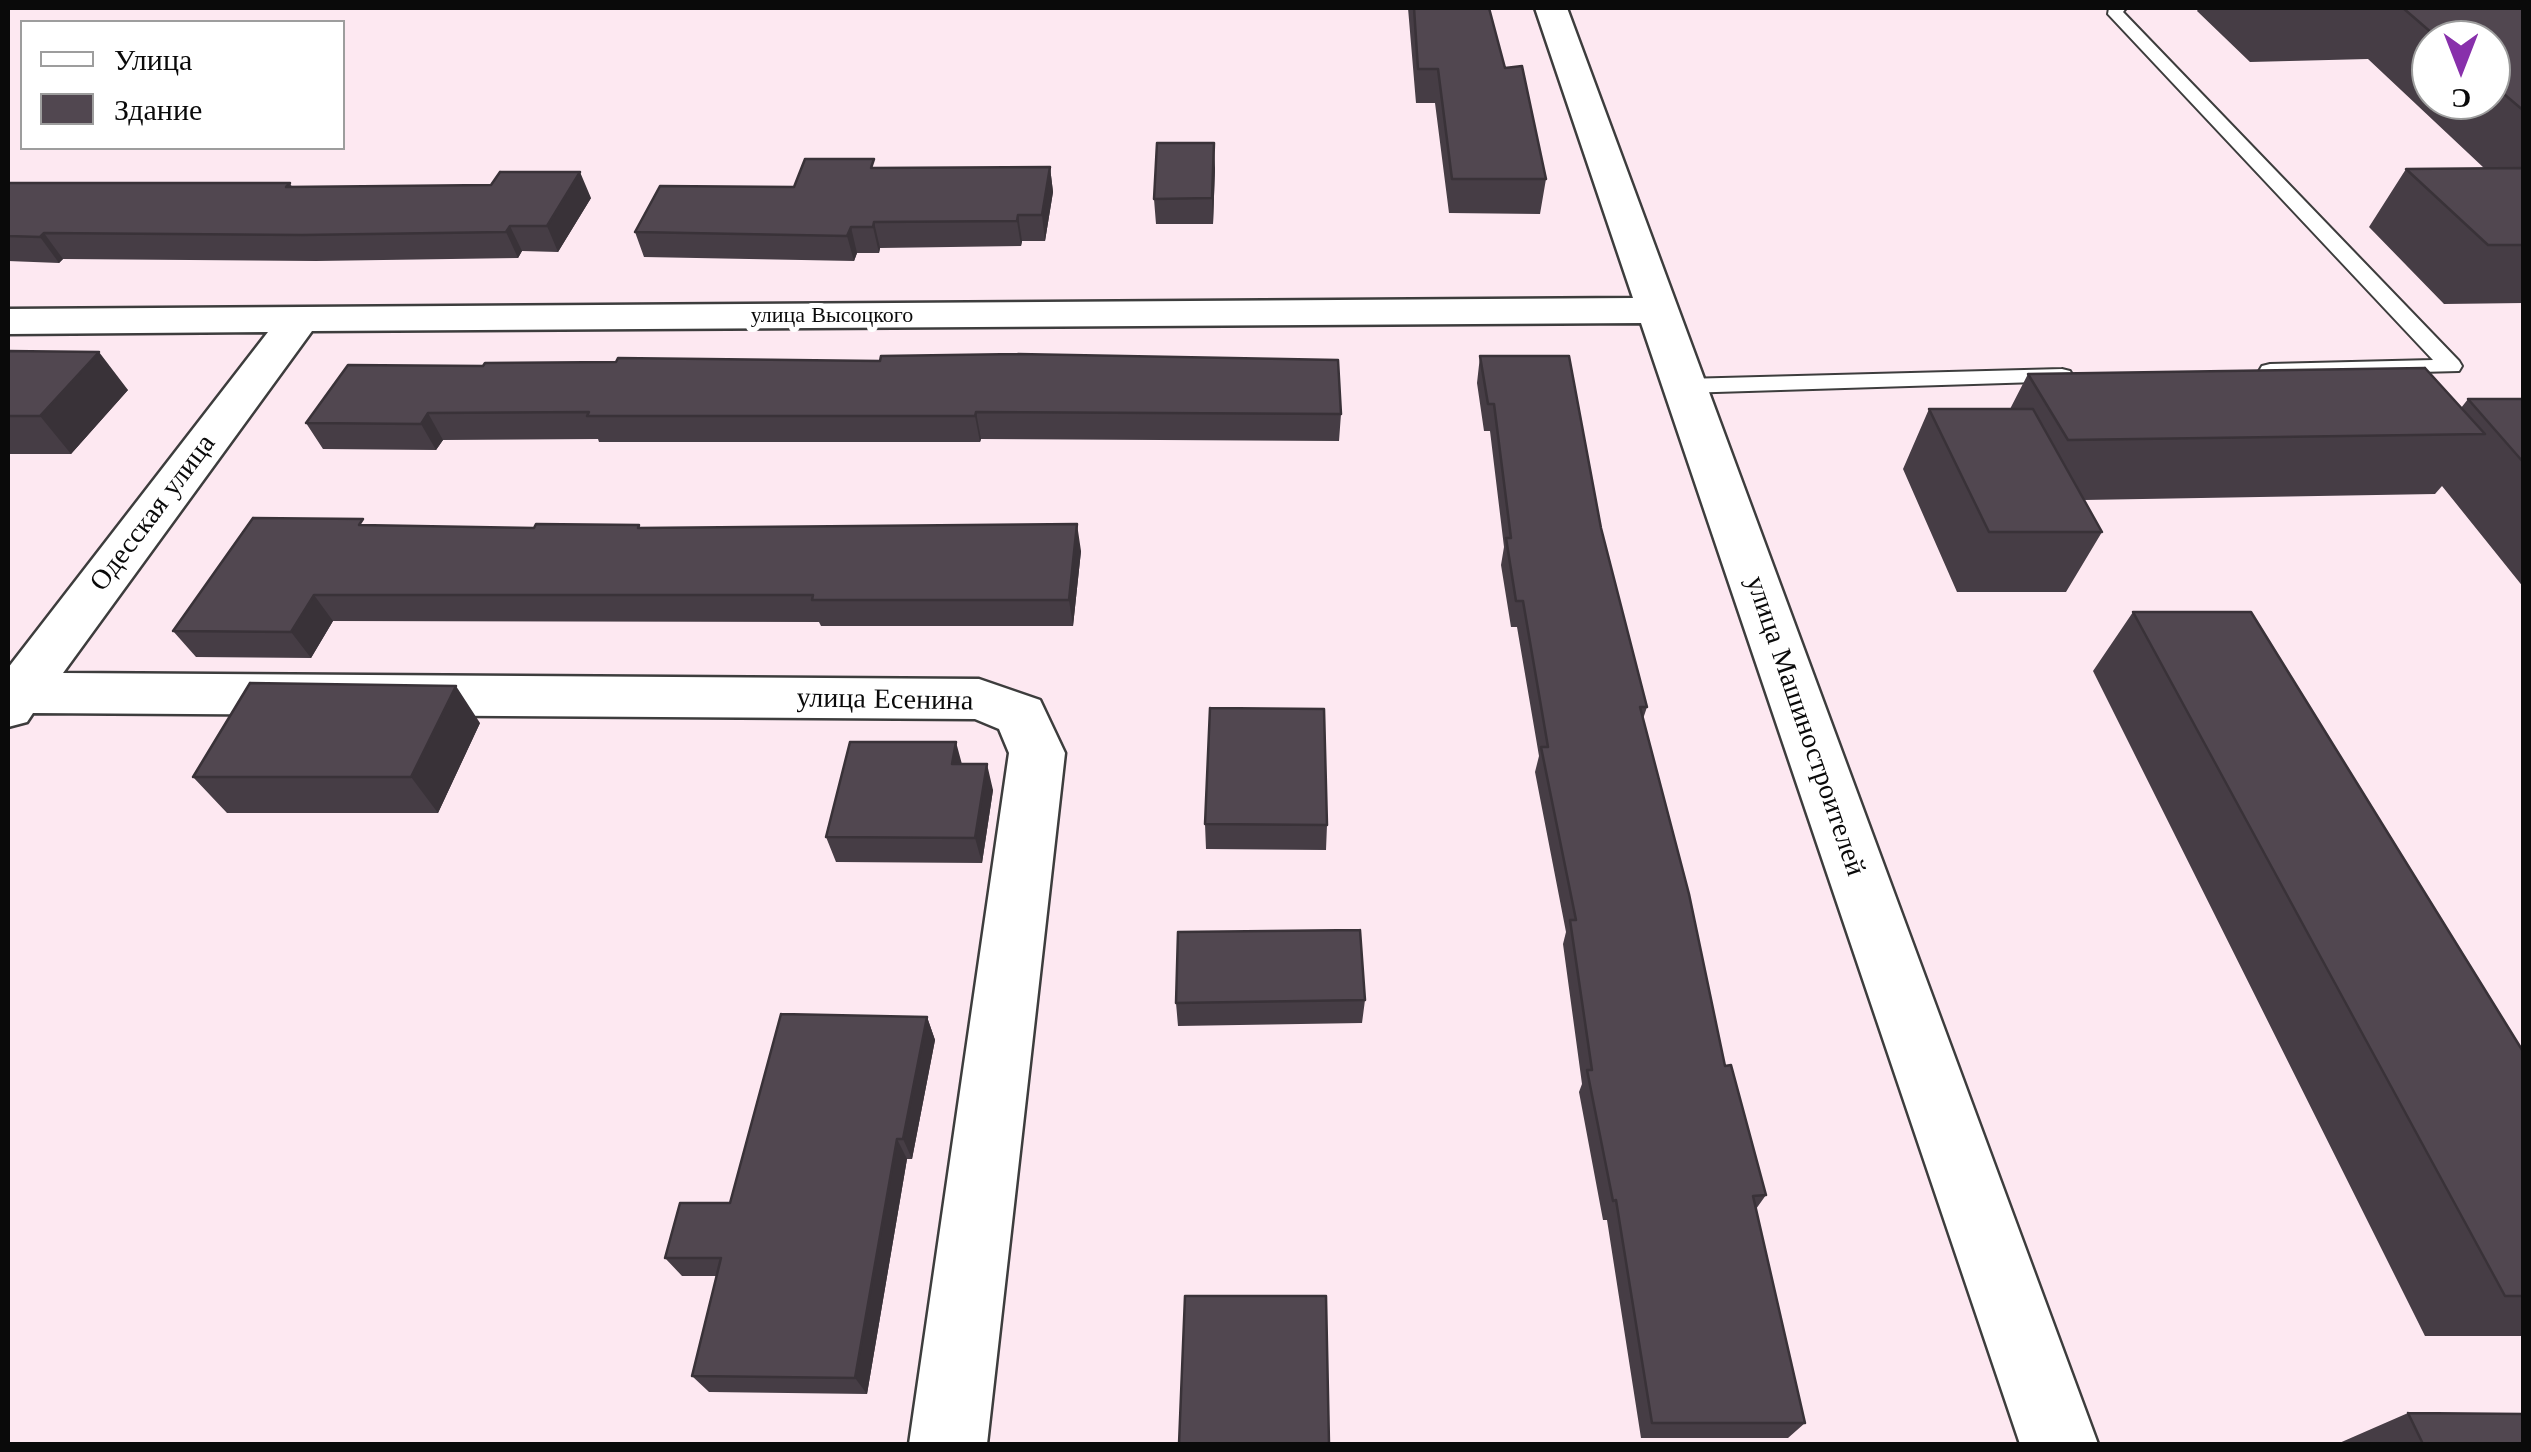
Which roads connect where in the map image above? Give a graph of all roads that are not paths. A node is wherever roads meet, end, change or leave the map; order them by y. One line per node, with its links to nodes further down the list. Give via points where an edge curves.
1 (1552, 8): 3 (street, улица Машиностроителей)
2 (2118, 8): 6 (lane, via 2451,366)
3 (1657, 310): 4 (street, улица Высоцкого); 8 (street, улица Машиностроителей)
4 (299, 320): 5 (street, улица Высоцкого); 9 (street, Одесская улица)
5 (8, 321)
6 (2254, 371)
7 (2078, 376): 8 (lane)
8 (1684, 386): 11 (street, улица Машиностроителей)
9 (11, 698): 10 (street, улица Есенина, via 979,699 1021,715 1037,752)
10 (948, 1444)
11 (2059, 1444)

